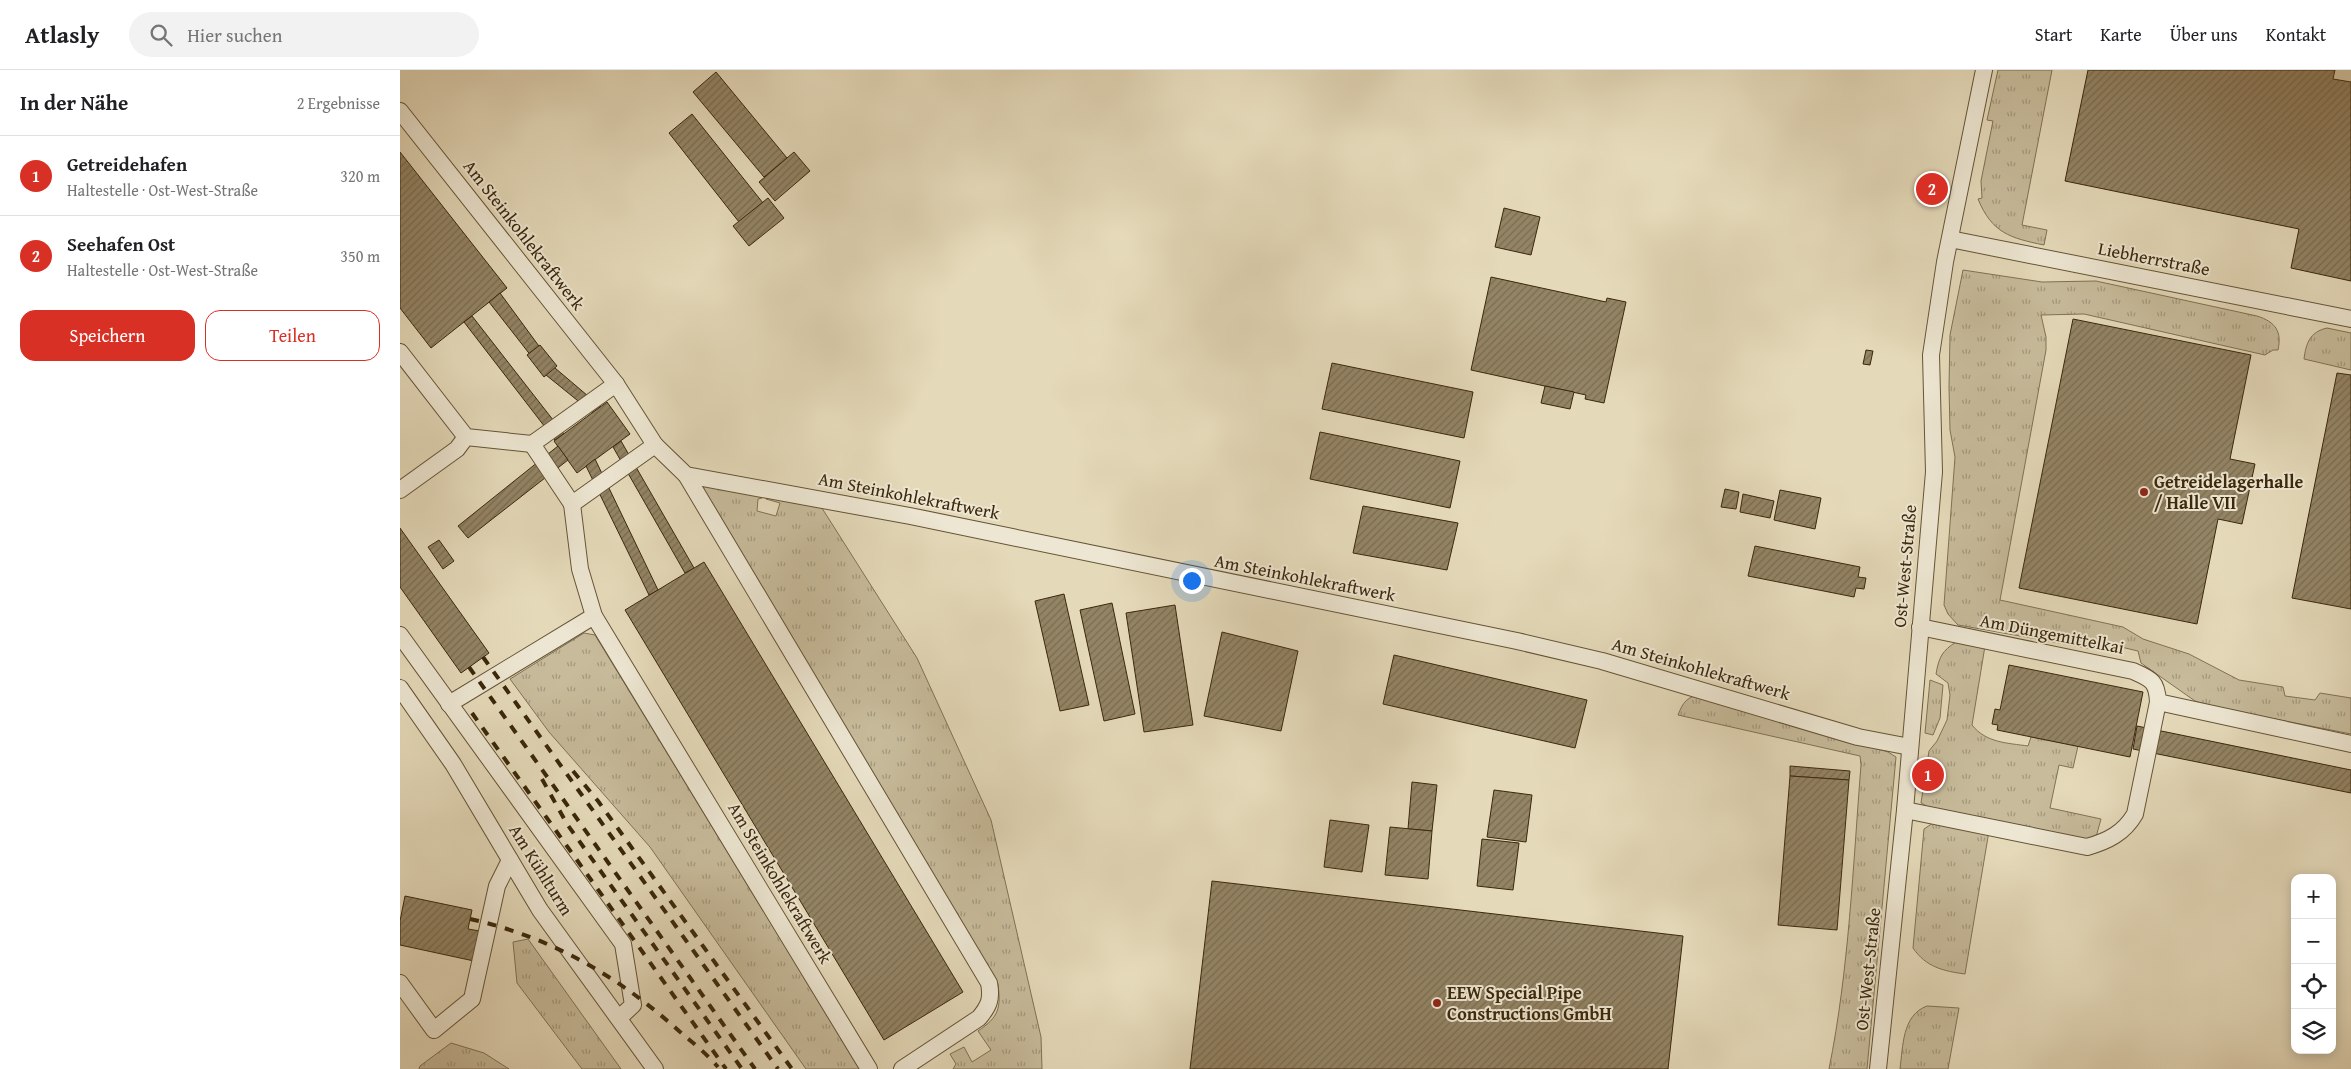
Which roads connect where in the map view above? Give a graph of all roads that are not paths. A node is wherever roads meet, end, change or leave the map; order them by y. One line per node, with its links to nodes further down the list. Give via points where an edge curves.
1 (1984, 70): 3 (street, Ost-West-Straße)
2 (400, 111): 6 (street, Am Steinkohlekraftwerk)
3 (1950, 239): 4 (street, Liebherrstraße); 14 (street, Ost-West-Straße, via 1931,355 1934,472)
4 (2351, 319)
5 (400, 352): 7 (street)
6 (616, 384): 8 (street); 9 (street, Am Steinkohlekraftwerk)
7 (466, 437): 8 (street); 11 (street, via 457,449)
8 (532, 444): 12 (street, Am Steinkohlekraftwerk)
9 (655, 445): 10 (street, Am Steinkohlekraftwerk); 12 (street)
10 (686, 475): 21 (street, Am Steinkohlekraftwerk, via 876,509 1517,640 1610,663 1858,737); 28 (street, Am Steinkohlekraftwerk, via 989,983 991,997 979,1018)
11 (400, 490)
12 (572, 504): 13 (street, Am Steinkohlekraftwerk, via 580,569)
13 (594, 616): 18 (street); 27 (street, Am Steinkohlekraftwerk)
14 (1920, 627): 17 (street, Am Düngemittelkai, via 2133,671 2150,678 2157,689); 21 (street, Ost-West-Straße)
15 (400, 635): 18 (street)
16 (400, 688): 19 (street, Am Kühlturm)
17 (2158, 702): 20 (street); 22 (street, Am Düngemittelkai, via 2135,814 2127,827 2106,841 2087,847)
18 (449, 704): 25 (street, via 623,944 633,1005)
19 (405, 707): 23 (street, Am Kühlturm, via 453,764)
20 (2351, 744)
21 (1910, 746): 22 (street, Ost-West-Straße)
22 (1905, 810): 29 (street, Ost-West-Straße)
23 (510, 860): 24 (street, via 497,886 472,999 464,1008 434,1030); 25 (street, Am Kühlturm, via 570,953)
24 (400, 983)
25 (619, 1018): 26 (street, Am Kühlturm)
26 (655, 1069)
27 (869, 1069)
28 (902, 1069)
29 (1878, 1069)

